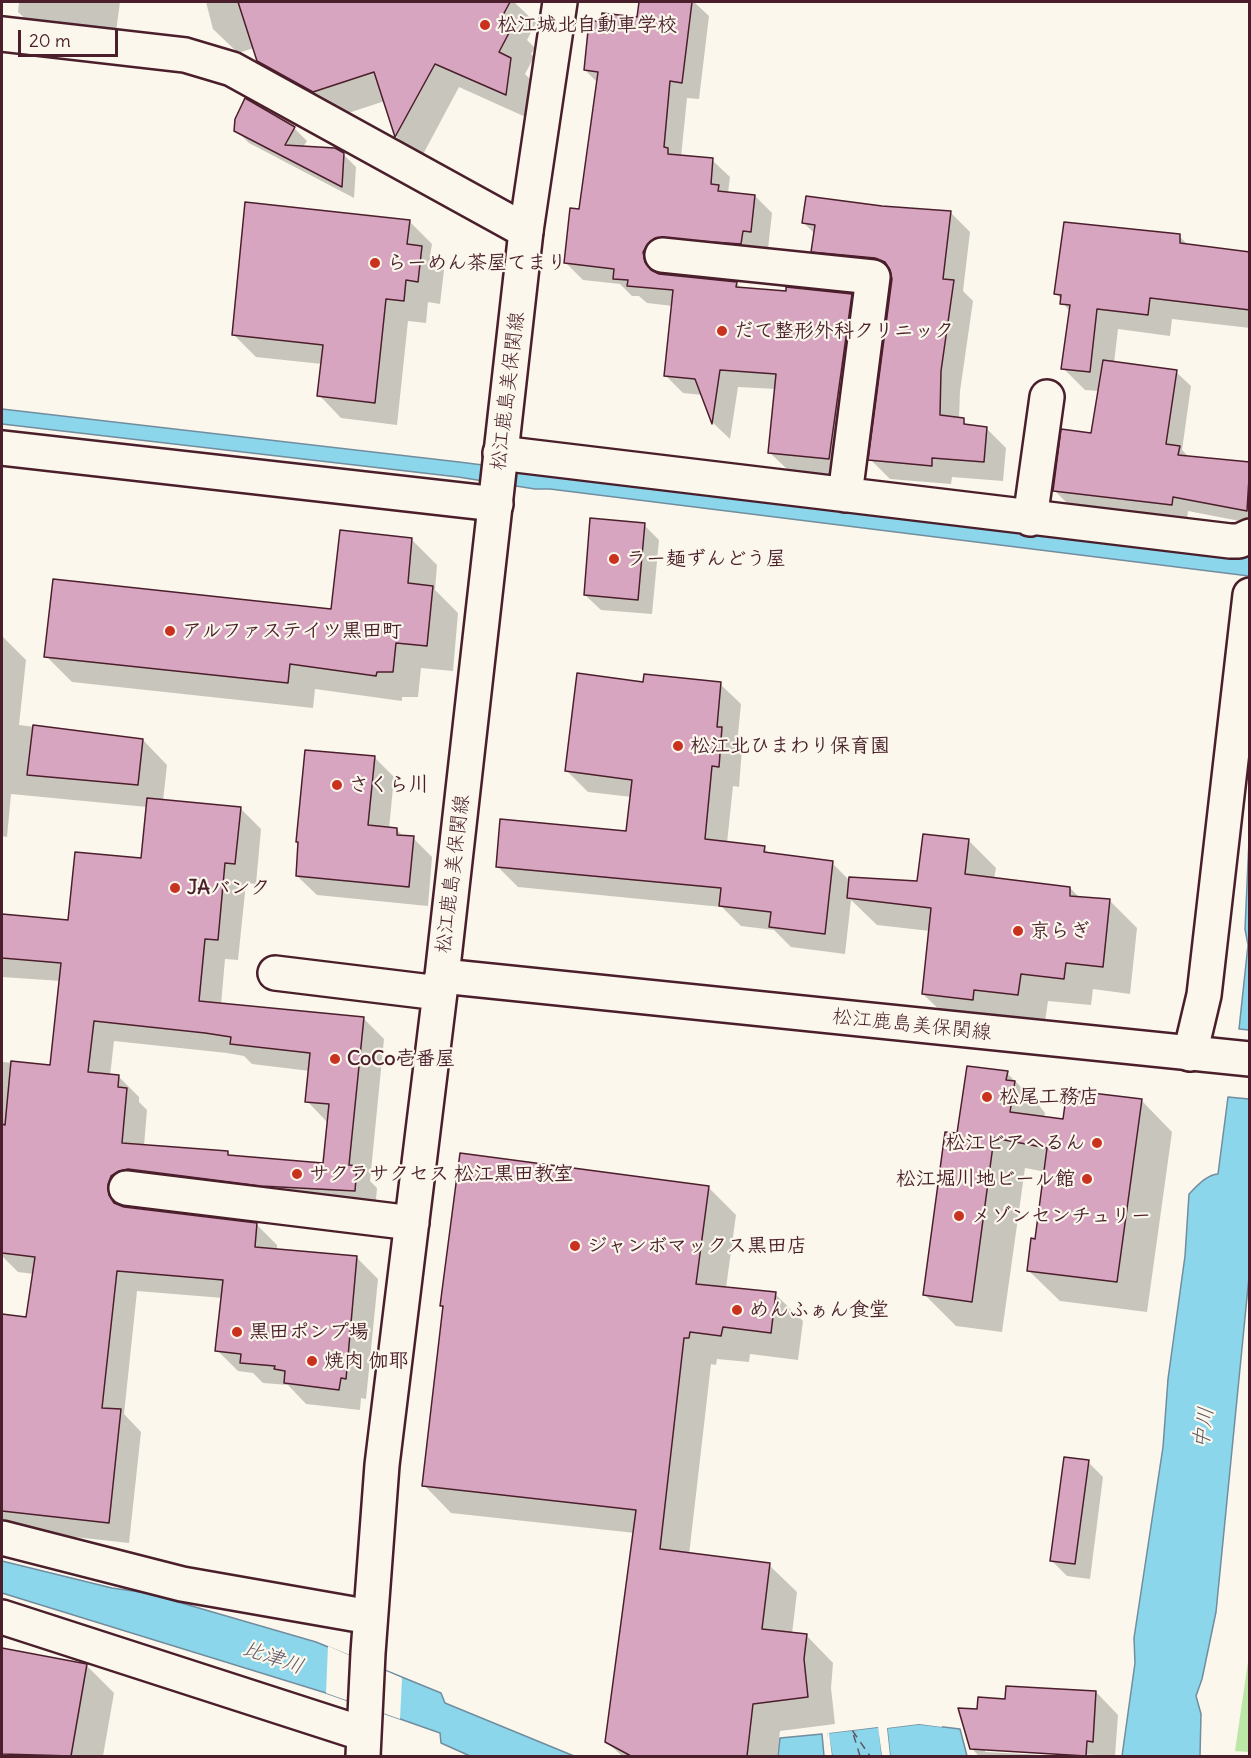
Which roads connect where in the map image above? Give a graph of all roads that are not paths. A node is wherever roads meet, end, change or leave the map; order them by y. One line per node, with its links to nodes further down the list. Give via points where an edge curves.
1 (560, 2): 3 (street, 松江鹿島美保関線)
2 (2, 34): 3 (street, via 186,55 232,69)
3 (526, 231): 7 (street, 松江鹿島美保関線)
4 (662, 255): 8 (street, via 873,277)
5 (1047, 397): 10 (street)
6 (2, 448): 9 (street)
7 (500, 458): 8 (street); 9 (street, 松江鹿島美保関線)
8 (845, 495): 10 (street)
9 (496, 500): 14 (street, 松江鹿島美保関線)
10 (1030, 519): 11 (street, via 1239,542)
11 (1250, 536)
12 (1250, 595): 15 (street)
13 (275, 973): 14 (street)
14 (440, 984): 15 (street, 松江鹿島美保関線); 18 (street)
15 (1195, 1054): 16 (street, 松江鹿島美保関線)
16 (1250, 1059)
17 (126, 1188): 18 (street)
18 (412, 1222): 21 (street, via 382,1465)
19 (2, 1538): 21 (street, via 182,1584)
20 (2, 1617): 22 (street)
21 (370, 1617): 22 (street)
22 (364, 1734)

